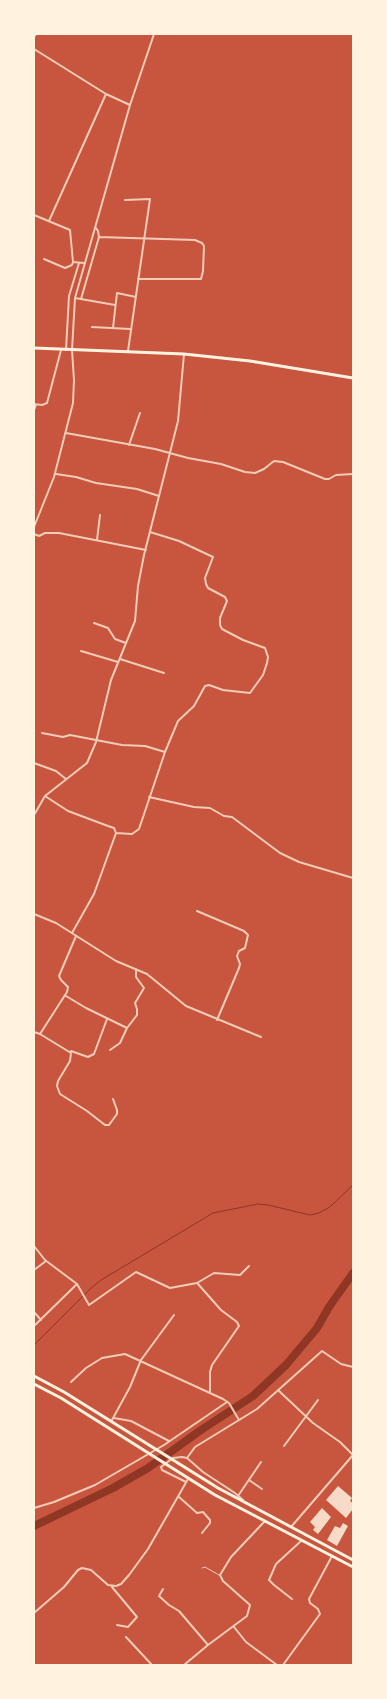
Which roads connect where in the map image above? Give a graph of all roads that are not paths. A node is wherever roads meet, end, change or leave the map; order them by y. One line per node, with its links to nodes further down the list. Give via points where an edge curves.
1 (36, 34): 3 (street)
2 (154, 34): 6 (street)
3 (34, 37)
4 (34, 49): 5 (street)
5 (106, 94): 6 (street); 9 (street)
6 (130, 105): 10 (street)
7 (124, 200): 12 (street, via 150,199)
8 (34, 215): 9 (street)
9 (49, 221): 14 (street, via 71,232)
10 (95, 228): 11 (street); 16 (street)
11 (99, 237): 12 (street); 20 (street)
12 (145, 238): 17 (street); 17 (street, via 202,243 201,279)
13 (44, 259): 14 (street, via 65,268)
14 (73, 262): 15 (street)
15 (79, 263): 16 (street); 27 (street, via 69,296)
16 (84, 263): 19 (street)
17 (138, 279): 18 (street)
18 (136, 297): 21 (street, via 117,293); 24 (street)
19 (75, 298): 20 (street); 28 (street)
20 (81, 300): 21 (street)
21 (115, 305): 23 (street)
22 (92, 327): 23 (street)
23 (113, 328): 24 (street)
24 (131, 329): 29 (street)
25 (34, 348): 26 (main road)
26 (60, 350): 27 (main road); 32 (street, via 50,398 47,403)
27 (66, 350): 28 (main road)
28 (72, 350): 29 (main road); 35 (street, via 73,403)
29 (128, 351): 30 (main road)
30 (184, 354): 31 (main road); 37 (street, via 178,421)
31 (353, 378)
32 (35, 404): 33 (street)
33 (34, 410)
34 (140, 414): 36 (street)
35 (66, 433): 36 (street); 38 (street)
36 (129, 445): 37 (street)
37 (170, 453): 39 (street, via 245,472 255,473 274,461 325,479); 40 (street)
38 (55, 474): 40 (street, via 137,488); 42 (street)
39 (353, 474)
40 (159, 496): 43 (street)
41 (100, 514): 45 (street)
42 (34, 527)
43 (150, 532): 46 (street); 54 (street, via 213,556 206,572 206,584 226,597 220,625 242,640 265,648 268,657 263,675 250,693 205,686 194,706 178,721)
44 (34, 534): 45 (street)
45 (97, 540): 46 (street)
46 (146, 550): 48 (street, via 136,614)
47 (94, 623): 48 (street, via 108,628 115,639)
48 (126, 644): 50 (street)
49 (81, 651): 50 (street)
50 (119, 660): 51 (street); 53 (street)
51 (164, 673)
52 (42, 733): 53 (street)
53 (96, 740): 54 (street); 56 (street, via 87,763)
54 (165, 752): 58 (street)
55 (34, 763): 56 (street, via 56,771)
56 (66, 779): 57 (street)
57 (45, 796): 59 (street); 60 (street, via 68,812 114,828)
58 (149, 797): 60 (street, via 139,829 132,834); 61 (street, via 210,808 232,817 280,853)
59 (34, 815)
60 (116, 833): 64 (street, via 94,894)
61 (353, 878)
62 (197, 911): 69 (street, via 248,935 245,948 237,956 239,968)
63 (34, 914): 64 (street)
64 (72, 933): 65 (street)
65 (76, 936): 66 (street, via 116,961); 67 (street, via 59,976 68,987)
66 (136, 969): 69 (street, via 147,974 186,1006); 70 (street, via 136,977 144,988 135,1003 136,1015)
67 (66, 996): 68 (street); 72 (street)
68 (107, 1019): 70 (street); 75 (street, via 94,1054 88,1057)
69 (217, 1020): 73 (street)
70 (127, 1028): 74 (street, via 120,1043)
71 (34, 1032): 72 (street)
72 (40, 1034): 75 (street)
73 (261, 1037)
74 (110, 1050)
75 (68, 1051): 76 (street, via 70,1061 57,1086 60,1094 105,1125 109,1125 117,1114)
76 (113, 1099)
77 (34, 1246): 78 (street)
78 (47, 1261): 80 (street); 82 (street)
79 (249, 1266): 81 (street, via 240,1275 214,1273)
80 (34, 1270)
81 (197, 1283): 82 (street, via 169,1288 136,1272 89,1305); 93 (street, via 239,1326 212,1365)
82 (77, 1284): 85 (street)
83 (34, 1312): 85 (street)
84 (174, 1315): 87 (street)
85 (41, 1320): 86 (street)
86 (34, 1326)
87 (141, 1360): 90 (street, via 126,1354 102,1358); 93 (street); 97 (street)
88 (353, 1367): 92 (street, via 322,1351)
89 (34, 1376): 97 (main road)
90 (71, 1382)
91 (34, 1384): 104 (main road)
92 (279, 1391): 96 (street); 98 (street)
93 (210, 1392): 95 (street)
94 (318, 1400): 96 (street)
95 (228, 1402): 98 (street); 99 (street)
96 (306, 1416): 100 (street); 101 (street)
97 (112, 1420): 99 (street, via 131,1421); 109 (main road)
98 (239, 1420): 102 (street, via 195,1447)
99 (169, 1441): 110 (street, via 95,1486)
100 (284, 1446)
101 (353, 1455): 112 (street)
102 (187, 1458): 104 (street, via 173,1458 161,1469); 107 (street)
103 (261, 1462): 105 (street)
104 (187, 1480): 108 (street); 111 (main road)
105 (249, 1480): 106 (street); 107 (street)
106 (262, 1489)
107 (238, 1496): 109 (street)
108 (178, 1497): 113 (street, via 197,1513 203,1512 211,1521); 120 (street, via 129,1575 121,1584)
109 (245, 1503): 112 (main road)
110 (34, 1508)
111 (264, 1522): 114 (main road); 119 (street, via 231,1557)
112 (291, 1527): 116 (main road)
113 (202, 1533)
114 (301, 1541): 115 (main road); 122 (street, via 276,1564 269,1580)
115 (332, 1556): 117 (main road); 131 (street, via 309,1599 320,1614)
116 (353, 1560)
117 (353, 1567)
118 (202, 1568): 119 (lane)
119 (220, 1575): 125 (street, via 250,1606 247,1616)
120 (112, 1586): 123 (street, via 91,1570 82,1568); 124 (street, via 137,1616 128,1628)
121 (163, 1589): 127 (street, via 159,1596 179,1611)
122 (292, 1599)
123 (34, 1613)
124 (117, 1625)
125 (234, 1626): 127 (street); 130 (street, via 246,1642)
126 (126, 1637): 128 (street)
127 (208, 1645): 129 (street)
128 (152, 1665)
129 (184, 1665)
130 (276, 1665)
131 (283, 1665)

